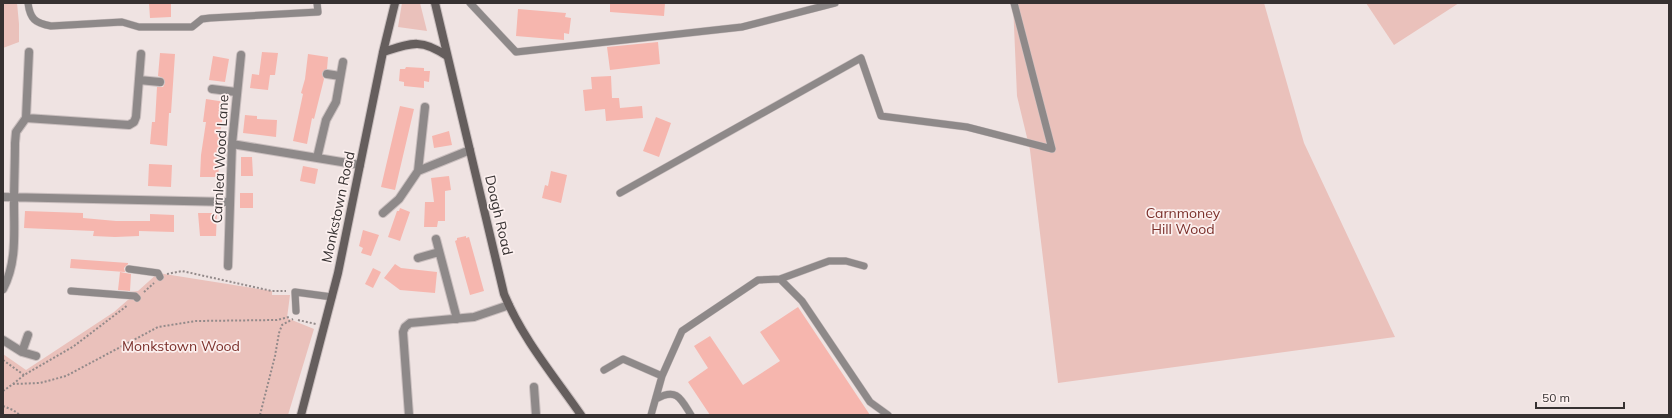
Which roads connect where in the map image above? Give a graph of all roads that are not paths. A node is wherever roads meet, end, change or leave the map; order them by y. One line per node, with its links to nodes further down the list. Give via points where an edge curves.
1 (28, 3): 2 (lane, via 31,16 40,24 51,26 122,22 139,27 192,27 202,19 210,18 318,12)
2 (317, 3)
3 (395, 3): 9 (street, Monkstown Road)
4 (435, 3): 12 (street, Doagh Road)
5 (470, 3): 6 (lane, via 516,52 742,27)
6 (835, 3)
7 (1014, 3): 27 (lane, via 1052,149 967,126 881,116 861,58)
8 (29, 52): 21 (street)
9 (383, 52): 12 (street, via 405,44 424,44 438,49); 25 (street, Monkstown Road)
10 (141, 54): 16 (street)
11 (241, 55): 19 (street, Carnlea Wood Lane)
12 (447, 56): 23 (street, Doagh Road)
13 (343, 62): 15 (street)
14 (327, 74): 15 (street)
15 (340, 76): 24 (street, via 336,102 326,120)
16 (139, 80): 17 (street); 21 (street, via 136,117 129,125)
17 (160, 82)
18 (212, 89): 19 (street)
19 (236, 92): 22 (street, Carnlea Wood Lane)
20 (425, 107): 26 (street)
21 (26, 118): 29 (street, via 16,132)
22 (232, 144): 24 (street); 30 (street, Carnlea Wood Lane)
23 (470, 150): 26 (street); 44 (street, Doagh Road)
24 (317, 158): 25 (street)
25 (360, 165): 42 (street, Monkstown Road)
26 (418, 171): 31 (street, via 399,199)
27 (620, 193)
28 (3, 197): 29 (street)
29 (14, 198): 30 (street); 40 (street, via 12,263)
30 (229, 202): 35 (street, Carnlea Wood Lane)
31 (383, 213)
32 (436, 239): 33 (street)
33 (439, 252): 34 (street); 46 (street)
34 (418, 258)
35 (228, 266)
36 (864, 266): 39 (lane, via 829,260)
37 (129, 269): 38 (lane, via 158,272)
38 (160, 277)
39 (780, 279): 52 (lane, via 758,280 682,331); 61 (lane, via 802,301 870,402)
40 (3, 289)
41 (71, 291): 43 (lane)
42 (332, 297): 45 (lane, via 295,292); 55 (street, Monkstown Road)
43 (137, 298)
44 (509, 305): 46 (street, via 474,317); 58 (street, Doagh Road, via 533,346)
45 (296, 311)
46 (458, 319): 56 (street, via 410,323 405,327 403,332)
47 (28, 335): 49 (street)
48 (3, 340): 49 (street)
49 (22, 352): 50 (street)
50 (36, 356)
51 (604, 370): 52 (lane, via 623,359)
52 (662, 376): 54 (lane)
53 (534, 387): 57 (street)
54 (656, 399): 59 (lane); 60 (lane, via 672,393 680,398)
55 (301, 415)
56 (410, 415)
57 (536, 415)
58 (581, 415)
59 (651, 415)
60 (691, 415)
61 (888, 415)

